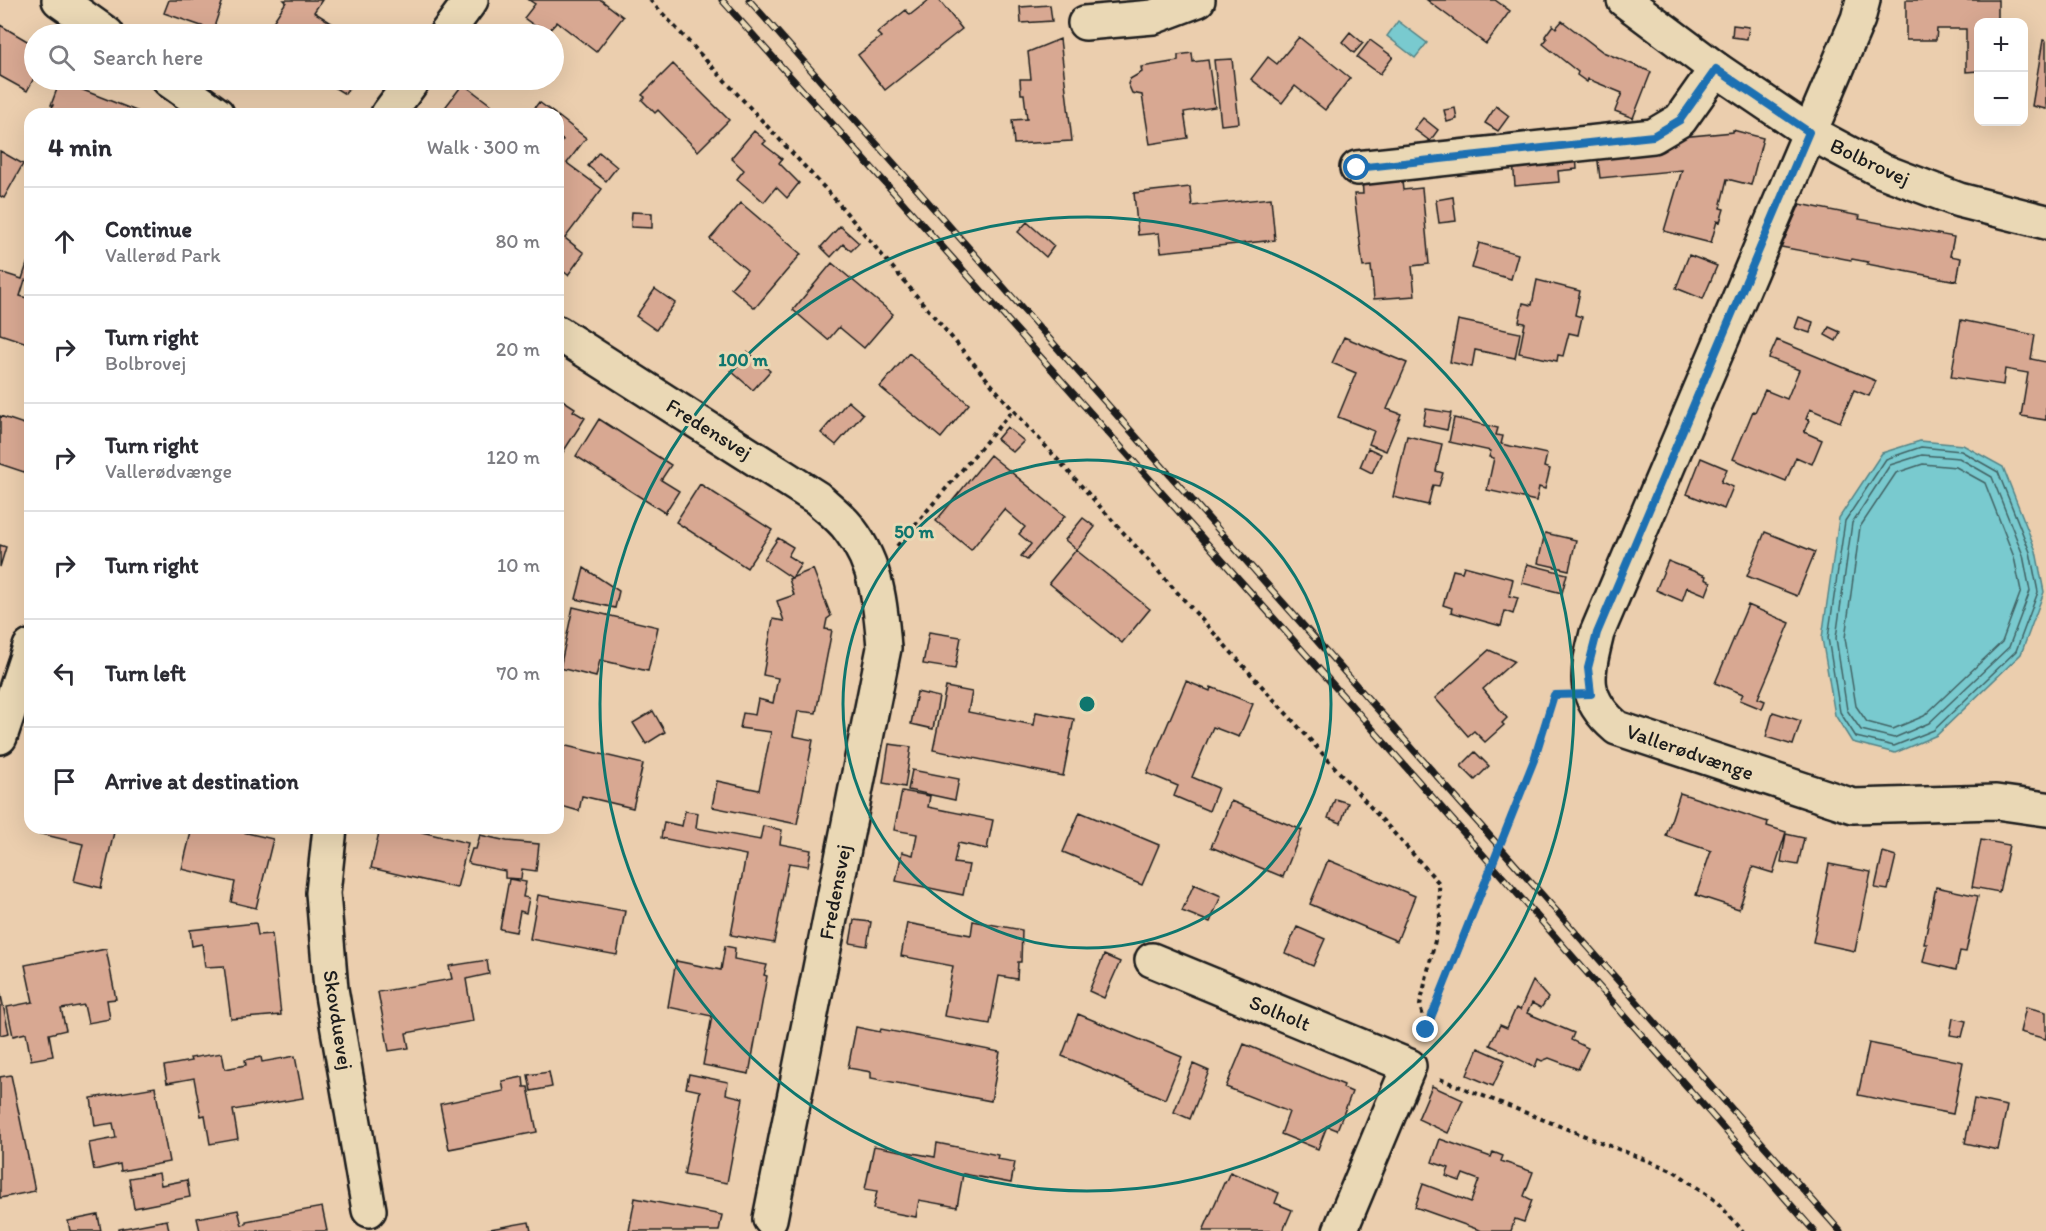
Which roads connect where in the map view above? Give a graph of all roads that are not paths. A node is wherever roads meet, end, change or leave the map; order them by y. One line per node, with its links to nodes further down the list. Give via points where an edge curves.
1 (59, 0): 7 (street)
2 (471, 0): 8 (street)
3 (1198, 0): 6 (street, via 1154,17)
4 (1624, 0): 9 (street, Bolbrovej)
5 (1863, 0): 14 (street, Vallerødvænge)
6 (1085, 23)
7 (93, 24)
8 (453, 24)
9 (1716, 69): 14 (street, Bolbrovej); 15 (street, via 1680,120 1653,136)
10 (182, 90): 12 (street)
11 (406, 90): 13 (street)
12 (205, 108)
13 (392, 108)
14 (1809, 132): 16 (street, Bolbrovej, via 1880,170 1959,200); 20 (street, Vallerødvænge, via 1597,633 1588,668 1591,694 1602,715 1617,728 1853,806 1996,802)
15 (1357, 168)
16 (2046, 222)
17 (564, 337): 24 (street, Fredensvej, via 817,498 850,529 871,565 881,604 884,648)
18 (24, 665): 19 (street)
19 (0, 737)
20 (2046, 809)
21 (329, 834): 23 (street, Skovduevej, via 323,893 331,989)
22 (1152, 960): 25 (street, Solholt, via 1409,1066)
23 (369, 1210)
24 (770, 1219)
25 (1340, 1231)

